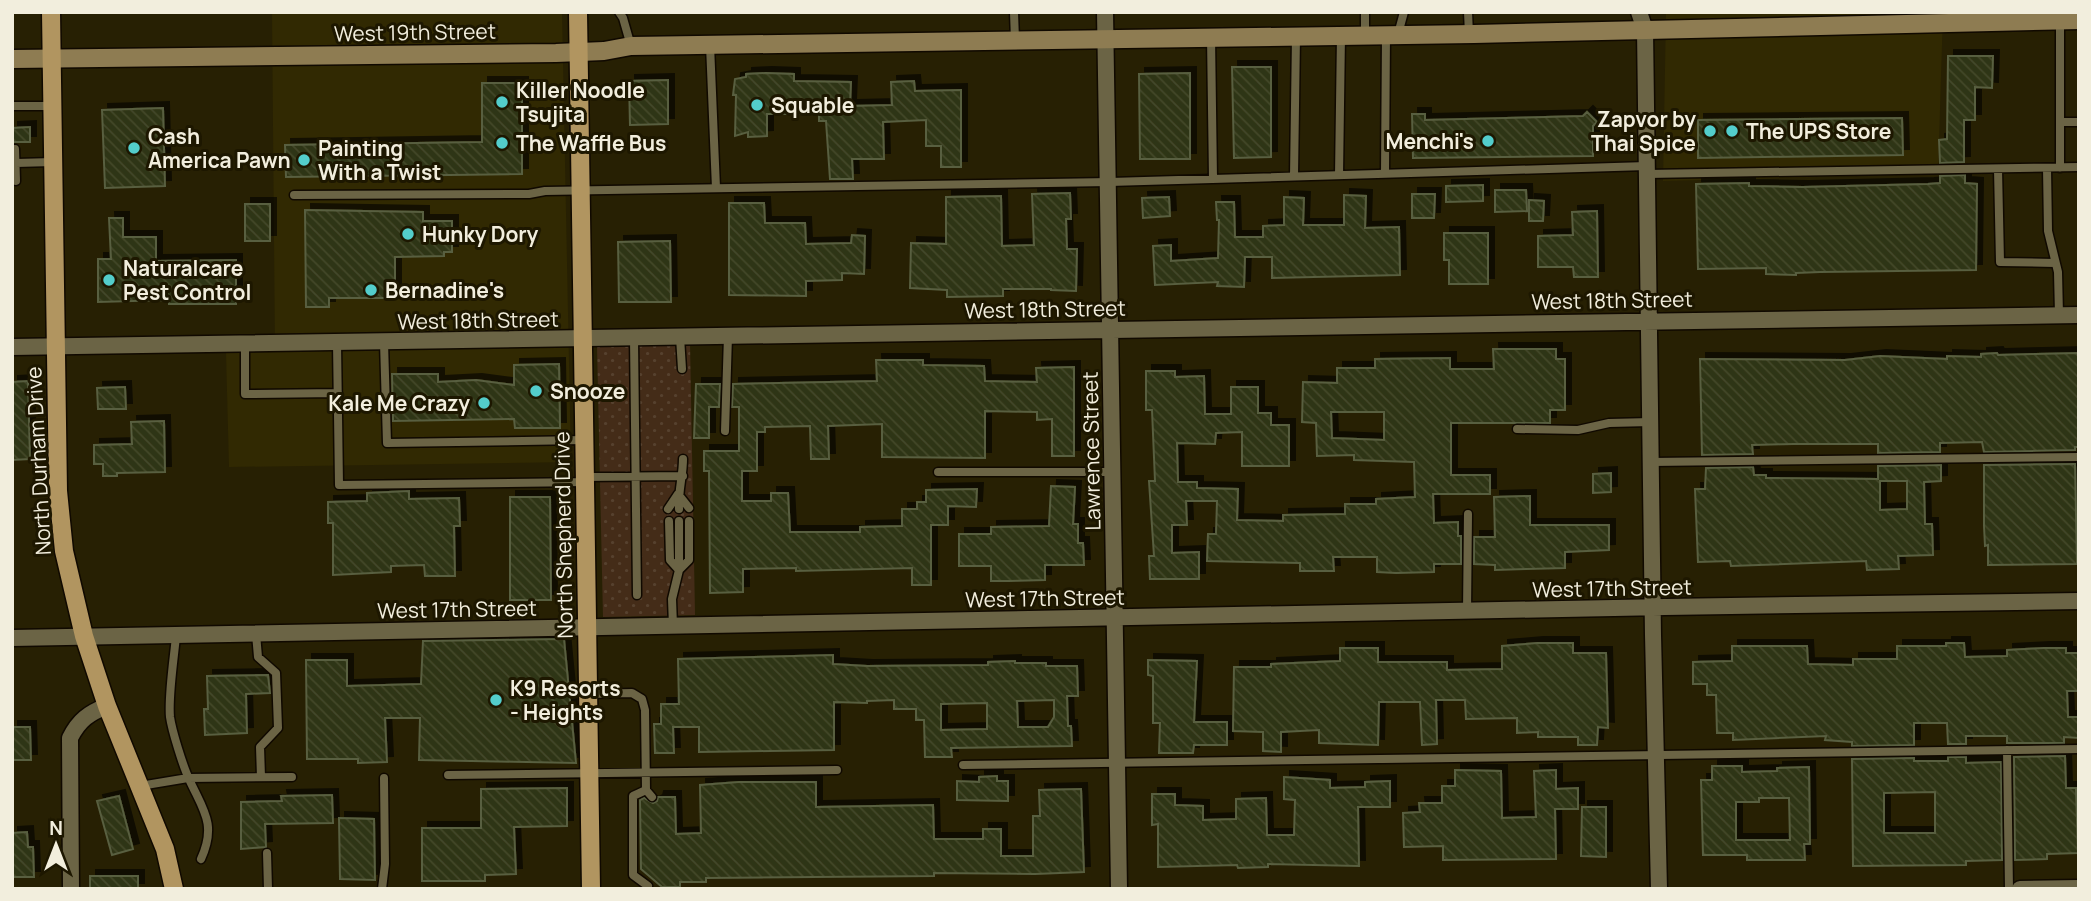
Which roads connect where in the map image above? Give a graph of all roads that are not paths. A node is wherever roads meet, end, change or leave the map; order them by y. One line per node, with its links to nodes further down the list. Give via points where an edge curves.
1 (51, 12): 26 (main road, North Durham Drive)
2 (578, 12): 24 (main road, North Shepherd Drive)
3 (619, 12): 23 (lane)
4 (1014, 12): 21 (lane)
5 (1105, 12): 20 (street, Lawrence Street)
6 (1365, 12): 17 (lane)
7 (1404, 12): 14 (lane)
8 (1468, 12): 15 (lane)
9 (1639, 12): 13 (street)
10 (2002, 17): 12 (street, West 19th Street); 13 (street, West 19th Street)
11 (2079, 20): 12 (street, West 19th Street)
12 (2060, 21): 29 (lane)
13 (1645, 30): 15 (street, West 19th Street); 38 (street)
14 (1392, 34): 15 (street, West 19th Street); 17 (street, West 19th Street); 39 (lane)
15 (1469, 34)
16 (1341, 35): 17 (street, West 19th Street); 18 (street, West 19th Street); 40 (lane)
17 (1366, 35)
18 (1296, 36): 19 (street, West 19th Street); 41 (lane)
19 (1211, 37): 20 (street, West 19th Street); 42 (lane)
20 (1106, 39): 21 (street, West 19th Street); 44 (street, Lawrence Street)
21 (1014, 40): 22 (street, West 19th Street)
22 (710, 45): 23 (street, West 19th Street); 45 (lane)
23 (631, 46): 24 (street, West 19th Street)
24 (578, 52): 26 (street, West 19th Street); 46 (main road, North Shepherd Drive)
25 (12, 59): 26 (street, West 19th Street)
26 (52, 59): 28 (main road, North Durham Drive)
27 (12, 106): 28 (lane)
28 (52, 106): 32 (main road, North Durham Drive)
29 (2060, 122): 30 (lane); 36 (lane)
30 (2079, 122)
31 (16, 149): 33 (lane)
32 (53, 162): 33 (lane); 61 (main road, North Durham Drive)
33 (16, 163): 43 (lane)
34 (2079, 167): 36 (lane)
35 (2047, 168): 36 (lane); 37 (lane); 48 (lane, via 2048,232)
36 (2060, 168)
37 (1998, 169): 38 (lane); 48 (lane, via 2000,262)
38 (1647, 170): 39 (lane); 51 (street)
39 (1385, 173): 40 (lane)
40 (1339, 175): 41 (lane)
41 (1294, 176): 42 (lane)
42 (1213, 178): 44 (lane)
43 (16, 181)
44 (1110, 182): 45 (lane); 52 (street, Lawrence Street)
45 (716, 188): 46 (lane)
46 (579, 191): 47 (lane); 56 (main road, North Shepherd Drive)
47 (294, 195)
48 (2055, 263): 49 (lane)
49 (2059, 315): 50 (street, West 18th Street); 51 (street, West 18th Street)
50 (2079, 315)
51 (1649, 320): 52 (street, West 18th Street); 64 (street)
52 (1110, 329): 53 (street, West 18th Street); 72 (street, Lawrence Street)
53 (728, 336): 54 (street, West 18th Street); 66 (lane)
54 (680, 337): 55 (street, West 18th Street); 62 (lane)
55 (634, 338): 56 (street, West 18th Street); 74 (lane)
56 (582, 339): 57 (street, West 18th Street); 67 (main road, North Shepherd Drive)
57 (384, 342): 58 (street, West 18th Street); 67 (lane, via 387,443)
58 (337, 343): 59 (street, West 18th Street); 63 (lane)
59 (245, 344): 61 (street, West 18th Street); 63 (lane, via 245,394)
60 (12, 347): 61 (street, West 18th Street)
61 (56, 347): 93 (main road, North Durham Drive, via 58,491 64,551)
62 (681, 369)
63 (338, 393): 75 (lane, via 339,485)
64 (1651, 422): 65 (lane, via 1609,423 1578,430); 70 (street)
65 (1517, 429)
66 (726, 431)
67 (584, 440): 75 (main road, North Shepherd Drive)
68 (2079, 457): 70 (lane)
69 (683, 459): 73 (lane)
70 (1651, 462): 87 (street)
71 (938, 472): 72 (lane)
72 (1113, 472): 89 (street, Lawrence Street)
73 (683, 476): 74 (lane); 76 (lane)
74 (635, 477): 75 (lane); 85 (lane)
75 (586, 480): 91 (main road, North Shepherd Drive)
76 (678, 494): 77 (lane); 78 (lane); 79 (lane)
77 (689, 508)
78 (668, 509)
79 (678, 509)
80 (1468, 514): 88 (lane)
81 (669, 521): 84 (lane, via 670,560)
82 (679, 521): 84 (lane)
83 (689, 521): 84 (lane, via 690,560)
84 (679, 570): 90 (lane, via 672,599)
85 (637, 594)
86 (2079, 601): 87 (street, West 17th Street)
87 (1653, 607): 88 (street, West 17th Street); 100 (street)
88 (1467, 612): 89 (street, West 17th Street)
89 (1115, 618): 90 (street, West 17th Street); 102 (street, Lawrence Street)
90 (673, 626): 91 (street, West 17th Street)
91 (588, 628): 92 (street, West 17th Street); 96 (main road, North Shepherd Drive)
92 (256, 634): 94 (street, West 17th Street); 107 (lane, via 258,657 276,673 278,728 260,747)
93 (84, 636): 94 (street, West 17th Street); 95 (street, West 17th Street); 97 (main road, North Durham Drive)
94 (176, 636): 109 (lane, via 170,716)
95 (12, 638)
96 (588, 694): 104 (main road, North Shepherd Drive); 105 (lane, via 632,693 642,699)
97 (107, 706): 111 (main road, North Durham Drive); 116 (street, via 77,724 70,738)
98 (2079, 749): 99 (lane)
99 (2007, 750): 100 (lane); 123 (lane)
100 (1656, 755): 102 (lane); 122 (street)
101 (963, 765): 102 (lane)
102 (1117, 765): 121 (street, Lawrence Street)
103 (837, 770): 105 (lane)
104 (589, 772): 105 (lane); 106 (lane); 120 (main road, North Shepherd Drive)
105 (646, 772): 114 (lane, via 649,793 633,796 633,875)
106 (448, 775)
107 (261, 777): 108 (lane); 109 (lane)
108 (292, 777)
109 (188, 778): 111 (lane); 113 (lane, via 209,826)
110 (384, 778): 119 (lane)
111 (140, 786): 117 (main road, North Durham Drive, via 166,849)
112 (267, 853): 118 (lane)
113 (201, 859)
114 (649, 885)
115 (2078, 888): 124 (street)
116 (71, 889)
117 (174, 889)
118 (268, 889)
119 (382, 889)
120 (591, 889)
121 (1119, 889)
122 (1659, 889)
123 (2009, 889)
124 (2021, 889)

